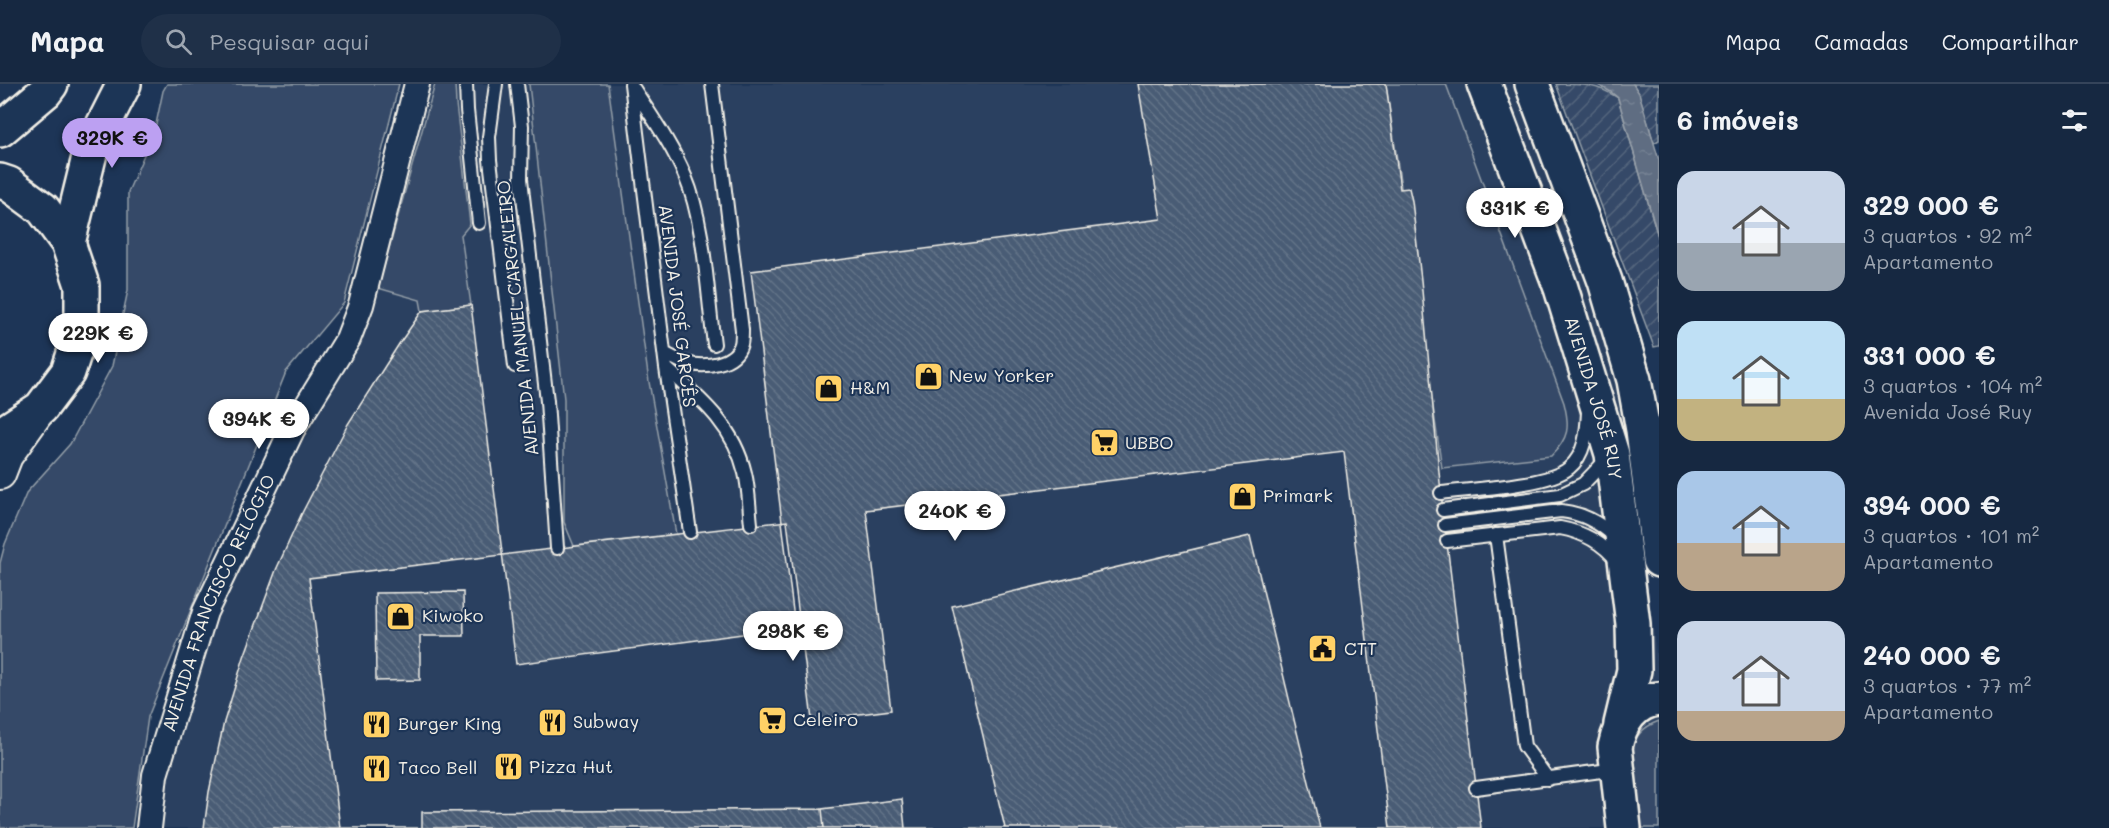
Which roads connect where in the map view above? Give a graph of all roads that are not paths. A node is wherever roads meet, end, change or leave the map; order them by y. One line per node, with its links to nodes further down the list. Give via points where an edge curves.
1 (51, 84): 11 (main road)
2 (124, 84): 14 (main road, via 91,148)
3 (417, 84): 39 (street, AVENIDA FRANCISCO RELÓGIO, via 362,304 348,339 292,430 205,612 155,775)
4 (466, 84): 13 (lane)
5 (496, 84): 17 (lane, via 490,160)
6 (517, 84): 31 (lane, AVENIDA MANUEL CARGALEIRO, via 522,126 521,179 547,401)
7 (631, 84): 15 (lane, via 686,177 695,207); 16 (lane, AVENIDA JOSÉ GARCÊS)
8 (712, 84): 16 (lane, via 741,345 734,356 720,363 701,365 684,363)
9 (1484, 84): 19 (main road, AVENIDA JOSÉ RUY, via 1561,288)
10 (1532, 84): 33 (main road, AVENIDA JOSÉ RUY, via 1605,281 1635,380)
11 (0, 130)
12 (0, 182): 14 (main road, via 9,184 43,209)
13 (479, 223)
14 (68, 243): 20 (main road, via 82,285 82,330 68,372)
15 (714, 344)
16 (664, 353): 18 (lane, AVENIDA JOSÉ GARCÊS)
17 (515, 366)
18 (666, 368): 26 (lane, via 709,406 730,434 746,475); 28 (lane, AVENIDA JOSÉ GARCÊS)
19 (1590, 378): 22 (main road, AVENIDA JOSÉ RUY); 24 (lane, via 1587,432 1570,468 1539,481)
20 (41, 408): 21 (main road); 23 (street, via 7,456)
21 (0, 435)
22 (1612, 454): 25 (lane, via 1583,484 1560,495); 32 (main road, AVENIDA JOSÉ RUY)
23 (0, 474)
24 (1441, 493)
25 (1443, 510)
26 (751, 524)
27 (1445, 525): 32 (lane, via 1575,512 1606,528)
28 (690, 532)
29 (1496, 535): 30 (lane); 32 (lane, via 1560,528 1593,539 1613,556); 37 (lane, via 1524,746)
30 (1447, 542)
31 (556, 548)
32 (1625, 560): 35 (main road, AVENIDA JOSÉ RUY, via 1635,670)
33 (1659, 560)
34 (1659, 699): 35 (main road, via 1642,704)
35 (1621, 724): 36 (main road, AVENIDA JOSÉ RUY, via 1615,747)
36 (1617, 769): 37 (lane); 40 (main road, AVENIDA JOSÉ RUY)
37 (1548, 779): 38 (lane)
38 (1476, 788)
39 (149, 828)
40 (1624, 828)

